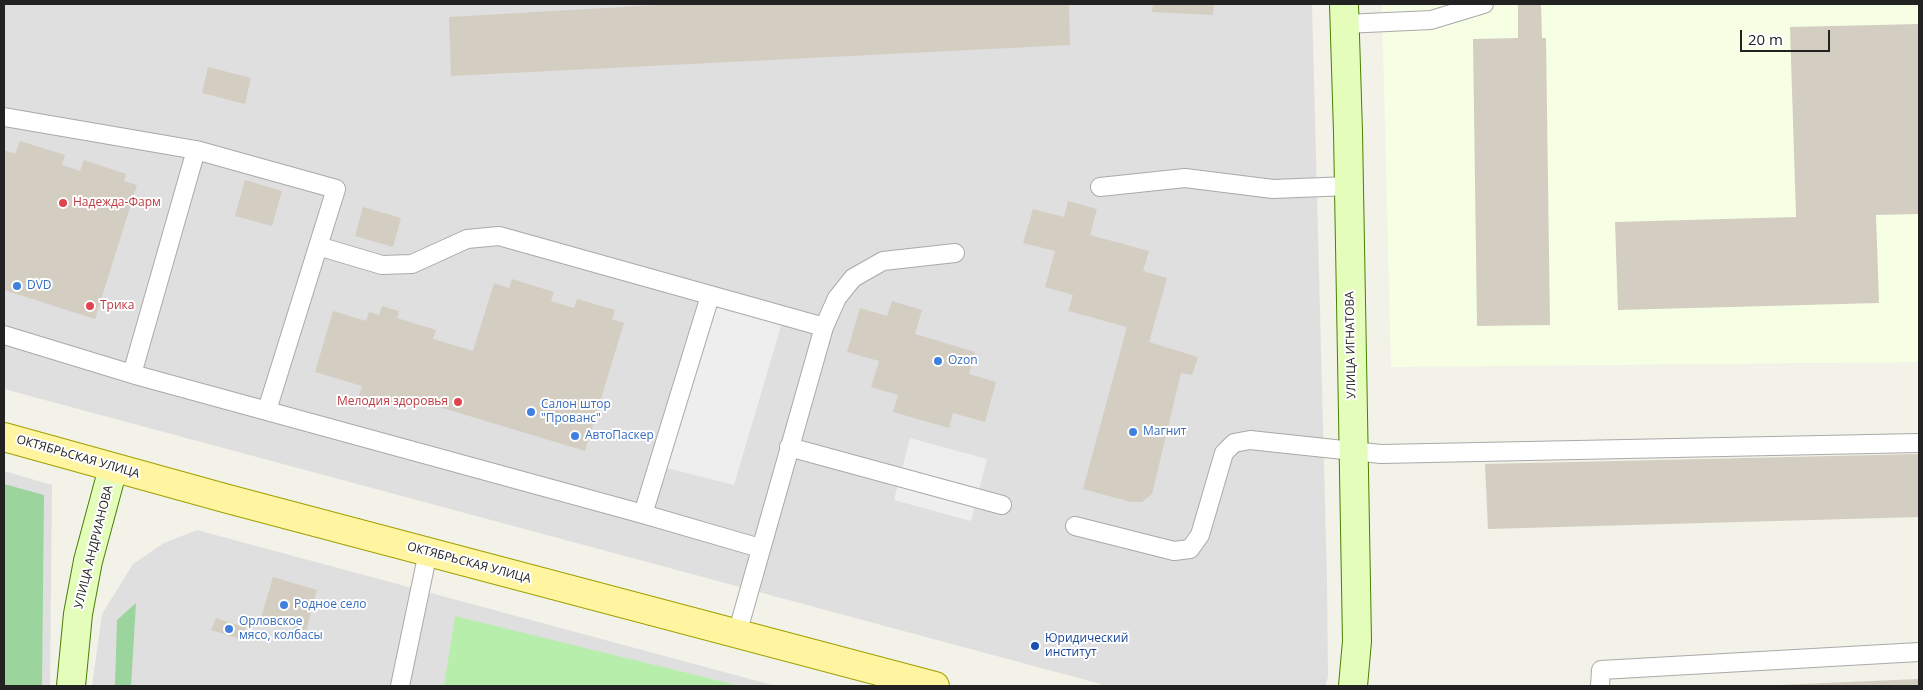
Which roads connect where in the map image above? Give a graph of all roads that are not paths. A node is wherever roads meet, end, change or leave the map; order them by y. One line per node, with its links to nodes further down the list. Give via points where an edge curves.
1 (1484, 4): 2 (lane, via 1431,20)
2 (1344, 14): 5 (main road, УЛИЦА ИГНАТОВА)
3 (4, 117): 4 (lane)
4 (196, 150): 7 (lane, via 336,189); 12 (lane)
5 (1349, 186): 6 (lane, via 1273,189 1185,178); 17 (main road, УЛИЦА ИГНАТОВА)
6 (1100, 187)
7 (318, 246): 9 (lane, via 382,265 412,264 467,239 499,236); 13 (lane)
8 (955, 253): 10 (lane, via 883,261 853,278 837,298)
9 (710, 296): 10 (lane); 20 (lane)
10 (824, 327): 16 (lane)
11 (4, 336): 12 (lane)
12 (132, 374): 13 (lane)
13 (267, 410): 20 (lane)
14 (4, 437): 18 (main road, ОКТЯБРЬСКАЯ УЛИЦА)
15 (1919, 443): 17 (lane, via 1381,454)
16 (789, 447): 19 (lane); 22 (lane)
17 (1353, 450): 21 (lane, via 1250,440 1234,443 1224,453 1200,535 1190,549 1174,551); 29 (main road, УЛИЦА ИГНАТОВА, via 1357,641)
18 (113, 468): 23 (main road, ОКТЯБРЬСКАЯ УЛИЦА); 26 (main road, УЛИЦА АНДРИАНОВА, via 88,561 78,614)
19 (1002, 505)
20 (643, 514): 22 (lane)
21 (1075, 526)
22 (760, 548): 24 (lane)
23 (428, 552): 24 (main road, ОКТЯБРЬСКАЯ УЛИЦА); 27 (lane)
24 (737, 634): 28 (main road, ОКТЯБРЬСКАЯ УЛИЦА)
25 (1919, 652): 30 (lane, via 1601,670)
26 (71, 686)
27 (400, 686)
28 (935, 686)
29 (1353, 686)
30 (1600, 686)

